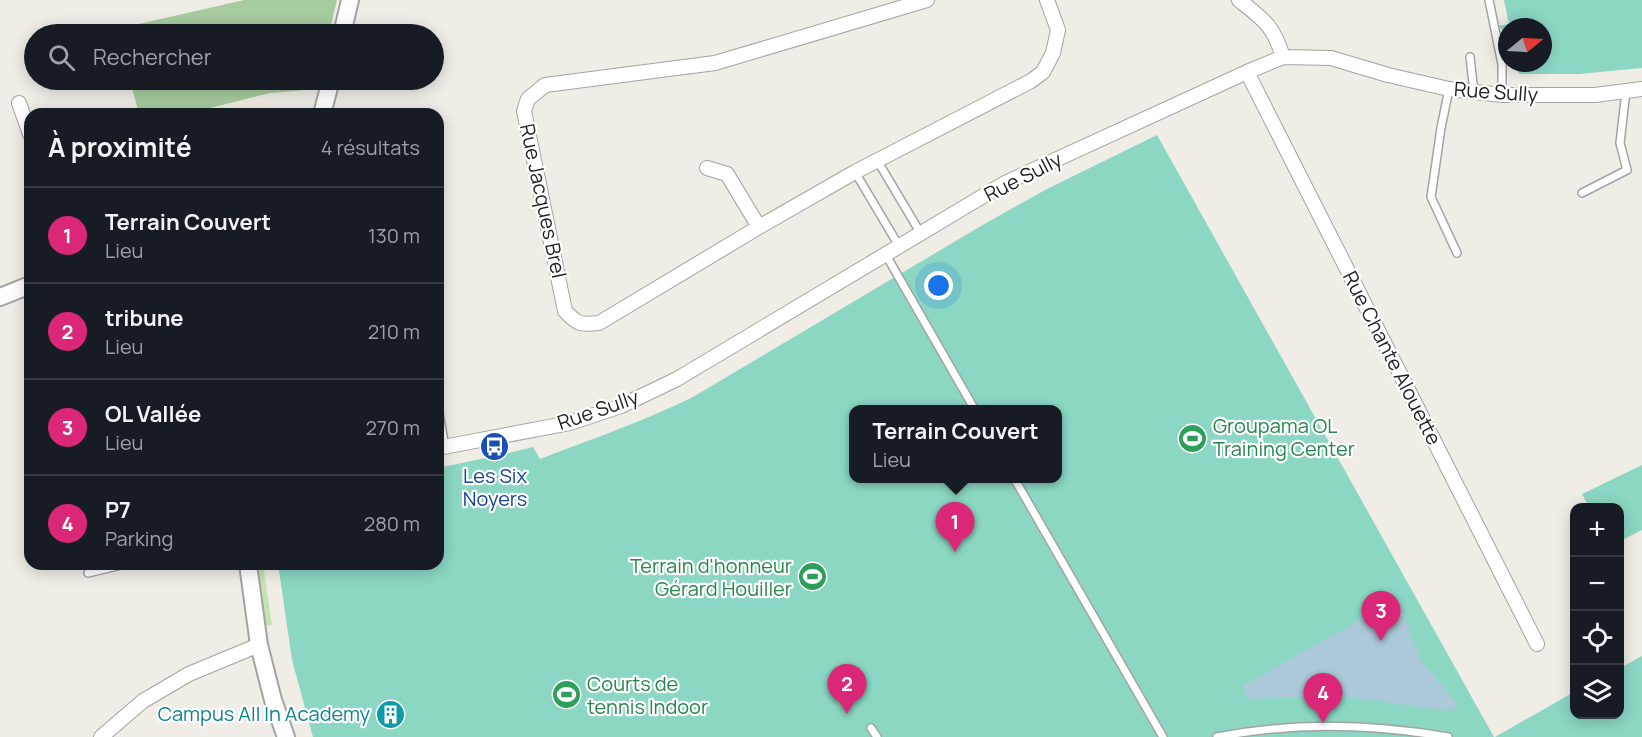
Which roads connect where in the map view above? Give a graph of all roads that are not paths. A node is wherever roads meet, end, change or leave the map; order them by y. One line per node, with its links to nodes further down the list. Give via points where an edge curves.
1 (350, 0): 6 (street)
2 (927, 0): 25 (street, Rue Jacques Brel, via 715,63 545,85 528,99 524,111 565,311 576,323 599,323)
3 (1047, 0): 21 (street, Rue Jacques Brel, via 1058,30 1053,53 1042,72)
4 (1239, 0): 8 (street, via 1269,26)
5 (1489, 0): 7 (lane)
6 (344, 24)
7 (1498, 45)
8 (1283, 57): 10 (street, Rue Sully); 12 (street, Rue Sully, via 1331,58)
9 (1470, 57): 16 (lane)
10 (1246, 72): 26 (street, Rue Sully, via 1005,183); 38 (street, Rue Chante Alouette)
11 (1502, 72): 17 (lane)
12 (1449, 89): 16 (street, Rue Sully); 28 (lane, via 1431,197)
13 (1642, 89): 15 (street, Rue Sully)
14 (328, 90): 19 (street)
15 (1626, 91): 17 (street, Rue Sully); 24 (lane, via 1620,143 1627,170)
16 (1474, 92): 17 (street, Rue Sully)
17 (1502, 95)
18 (19, 103): 20 (street)
19 (324, 108)
20 (24, 117)
21 (877, 160): 23 (street, Rue Jacques Brel); 26 (lane)
22 (706, 168): 25 (street, via 727,174)
23 (855, 172): 25 (street, Rue Jacques Brel); 27 (lane)
24 (1582, 193)
25 (759, 227)
26 (921, 234): 27 (street, Rue Sully)
27 (899, 246): 29 (street, Rue Sully)
28 (1457, 253)
29 (886, 255): 32 (lane); 33 (street, Rue Sully, via 677,379 621,406 570,423)
30 (24, 287): 31 (street)
31 (0, 297)
32 (972, 405)
33 (444, 447)
34 (1017, 483): 44 (lane)
35 (101, 570): 37 (lane)
36 (249, 570): 39 (street)
37 (88, 573)
38 (1537, 644)
39 (259, 645): 41 (street, via 189,674 143,702); 42 (street)
40 (871, 728): 43 (lane)
41 (101, 737)
42 (286, 737)
43 (877, 737)
44 (1163, 737)
45 (1217, 737): 46 (lane, via 1348,726)
46 (1448, 737)

